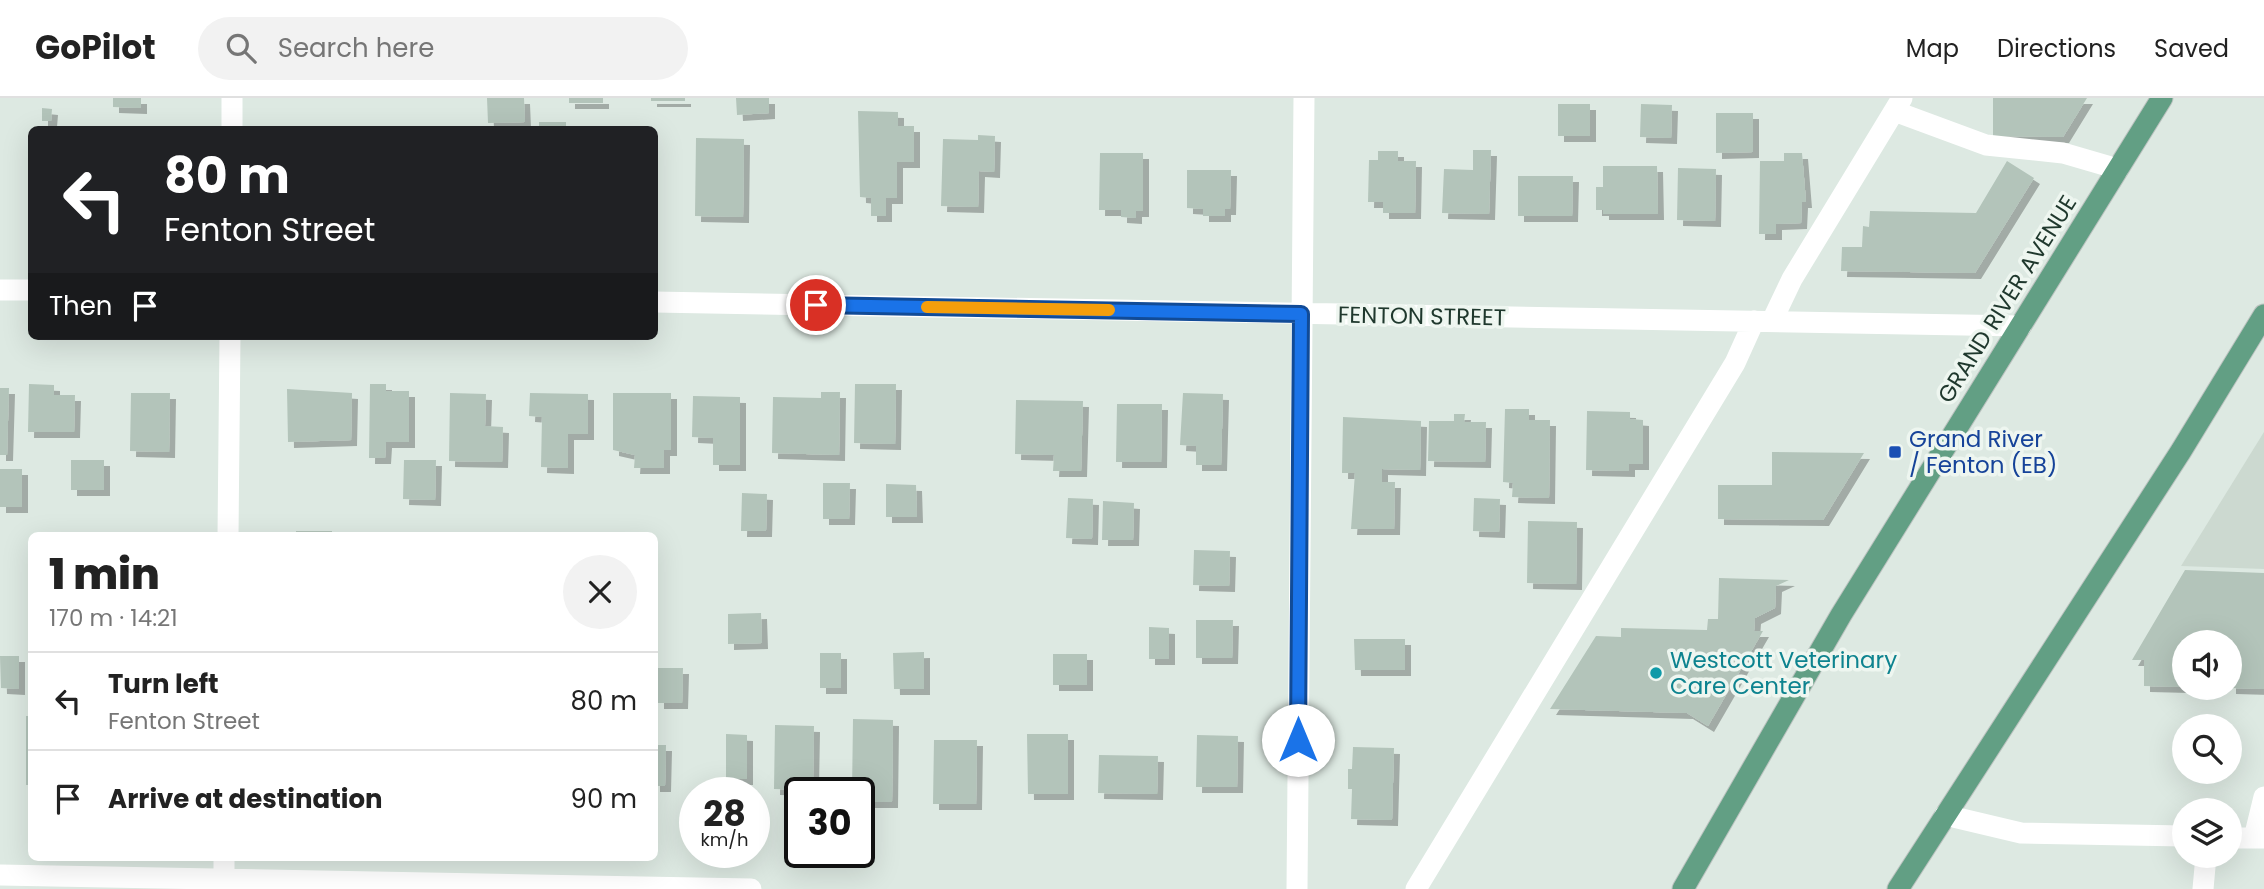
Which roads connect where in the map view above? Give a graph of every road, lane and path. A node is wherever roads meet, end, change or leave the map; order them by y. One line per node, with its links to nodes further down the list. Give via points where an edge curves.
1 (232, 98): 5 (street)
2 (1304, 98): 10 (street)
3 (2162, 98): 6 (main road, GRAND RIVER AVENUE)
4 (1898, 104): 6 (street, via 1986,145 2063,153); 12 (street)
5 (232, 126)
6 (2118, 169): 13 (main road, GRAND RIVER AVENUE)
7 (0, 289): 8 (street)
8 (28, 290)
9 (658, 302): 10 (street, FENTON STREET)
10 (1301, 314): 12 (street, FENTON STREET); 25 (street)
11 (2264, 316): 17 (main road)
12 (1763, 321): 13 (street, FENTON STREET); 26 (street)
13 (2021, 326): 27 (main road, GRAND RIVER AVENUE, via 1841,615)
14 (230, 340): 15 (street)
15 (228, 532)
16 (2264, 797): 19 (street)
17 (1945, 815): 18 (street, via 2021,832); 28 (main road)
18 (2172, 836)
19 (2259, 838)
20 (225, 861): 23 (street)
21 (2205, 868): 29 (street)
22 (0, 875): 23 (street)
23 (224, 884): 24 (street)
24 (751, 889)
25 (1297, 889)
26 (1416, 889)
27 (1683, 889)
28 (1898, 889)
29 (2203, 889)

